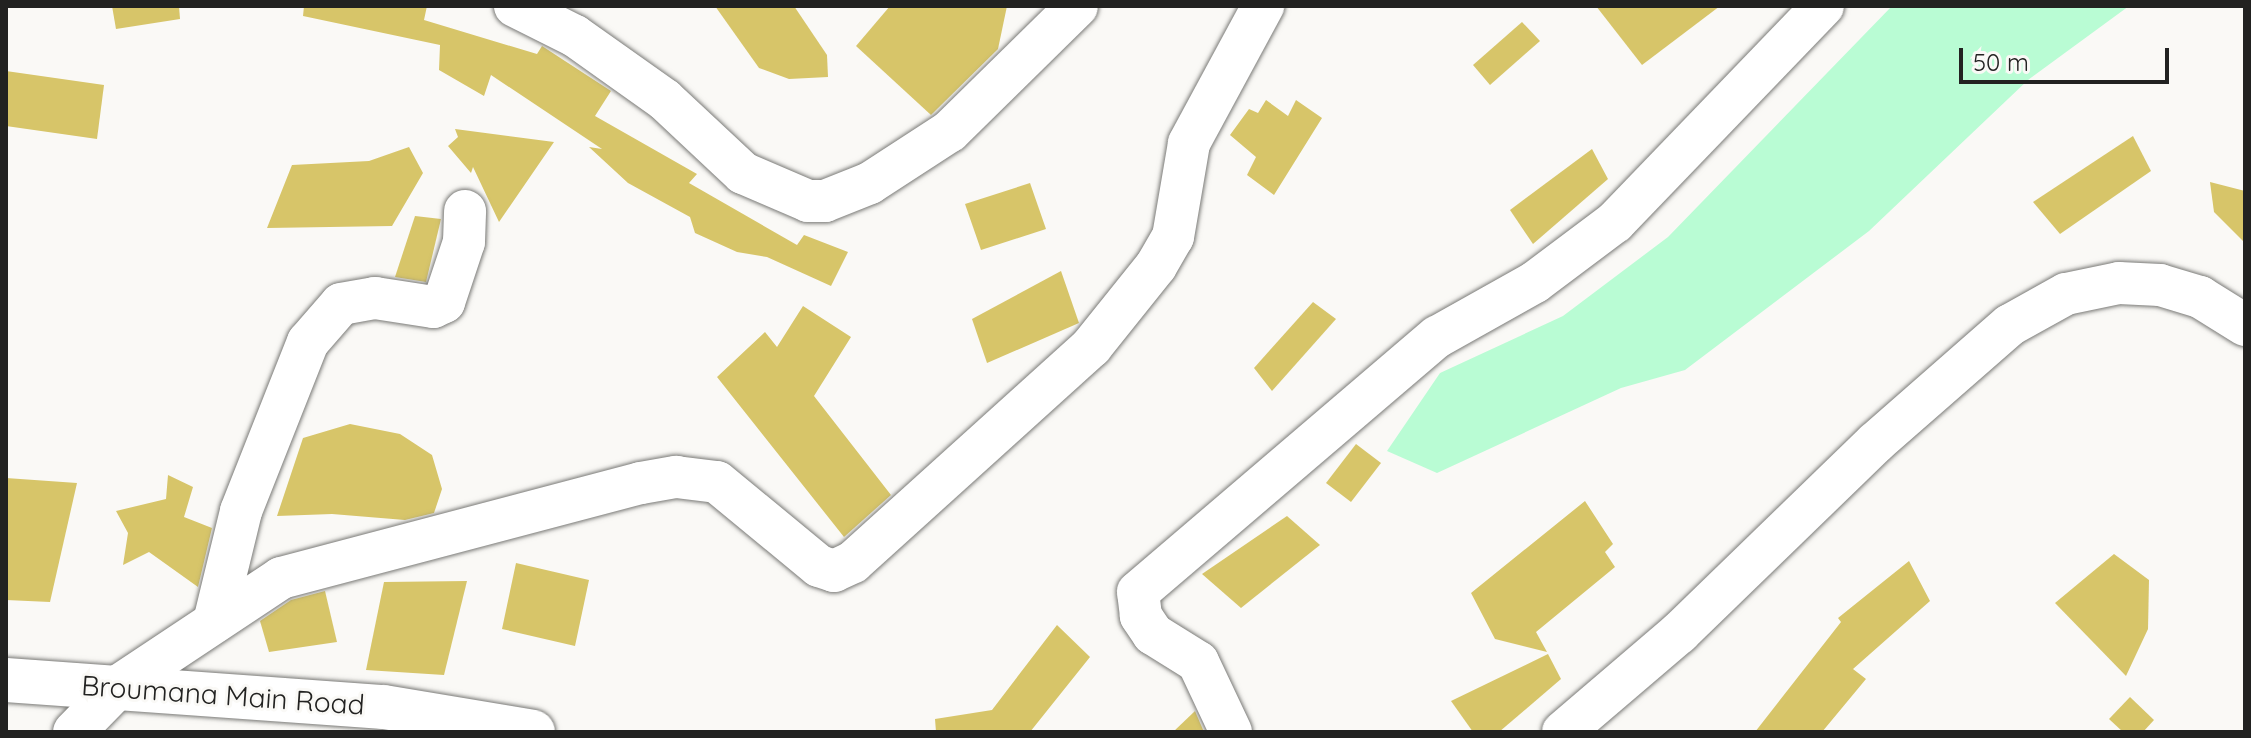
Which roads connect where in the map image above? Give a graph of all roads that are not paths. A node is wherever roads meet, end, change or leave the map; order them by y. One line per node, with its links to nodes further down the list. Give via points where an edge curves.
1 (515, 6): 2 (street, via 575,36 665,100 743,173 808,201 825,201 870,183 950,131)
2 (1077, 6)
3 (1263, 6): 7 (street, via 1189,143 1173,237 1156,266 1091,347 853,562 834,571 819,566 728,488 702,477 676,477 519,512 301,571 260,590)
4 (1823, 6): 12 (street, via 1615,222 1535,282 1437,337 1138,592 1137,605 1147,625 1198,662)
5 (465, 211): 7 (street, via 464,242 444,302 433,307 375,298 341,304 308,342 241,511)
6 (2245, 325): 13 (street, via 2200,297 2160,285 2119,283 2066,294 2010,325 1875,443 1679,633)
7 (214, 622): 9 (street)
8 (6, 680): 9 (main road, Broumana Main Road)
9 (120, 685): 10 (street); 11 (main road, Broumana Main Road, via 384,707)
10 (74, 732)
11 (533, 732)
12 (1231, 732)
13 (1563, 732)

